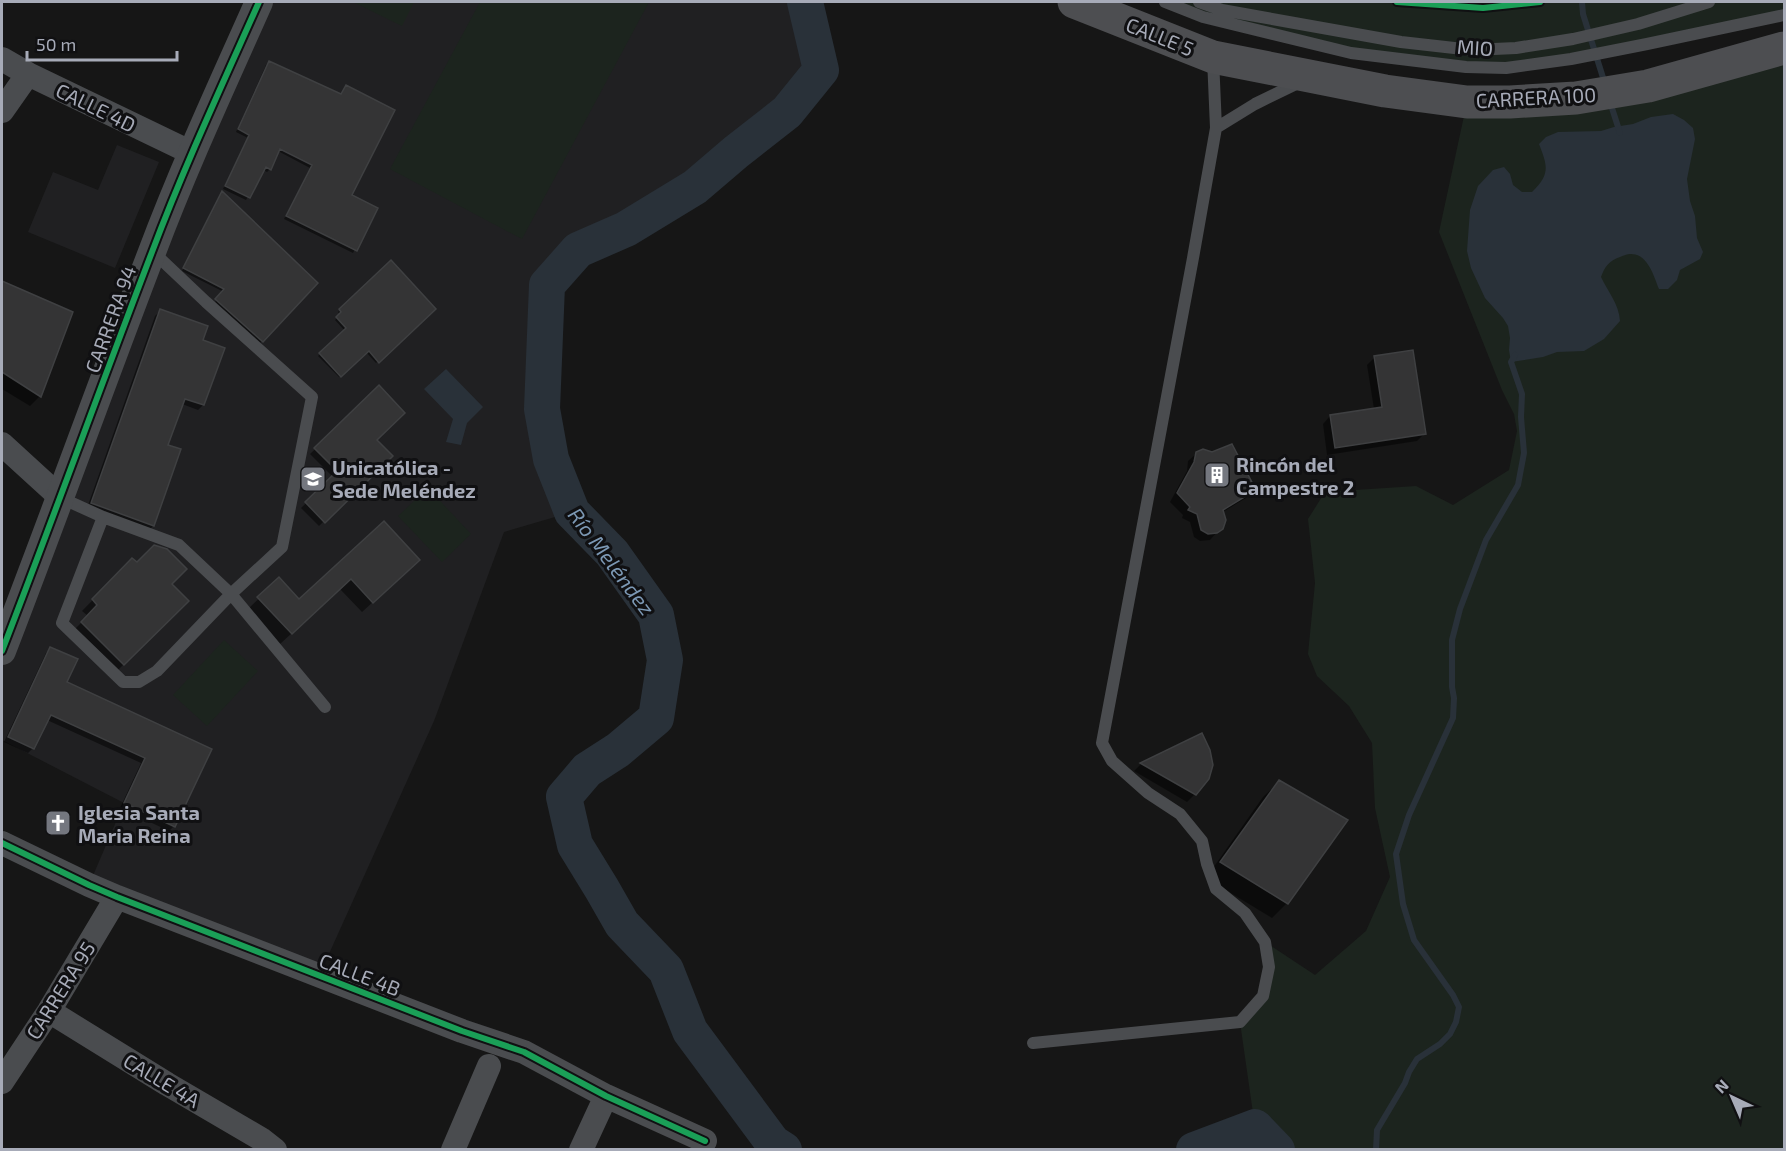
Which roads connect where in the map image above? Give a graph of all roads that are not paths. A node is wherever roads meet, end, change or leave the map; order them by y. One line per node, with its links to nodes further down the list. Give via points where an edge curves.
1 (259, 2): 16 (street, CARRERA 94)
2 (1074, 2): 10 (main road, CALLE 5)
3 (1127, 2): 8 (main road, via 1221,38 1461,82 1512,85 1584,78 1769,36)
4 (1165, 2): 7 (lane, MIO, via 1203,17 1351,52 1466,67 1506,68 1647,45)
5 (1199, 2): 6 (lane, MIO, via 1222,10 1401,42 1472,50 1573,39)
6 (1709, 2)
7 (1785, 15)
8 (1785, 37)
9 (1785, 48): 13 (main road, CARRERA 100, via 1648,86 1576,98 1467,102)
10 (1213, 57): 13 (main road, CARRERA 100); 15 (lane)
11 (2, 59): 12 (street, CALLE 4D)
12 (28, 74): 14 (street); 16 (street, CALLE 4D)
13 (1310, 77): 15 (lane)
14 (2, 111)
15 (1216, 128): 27 (lane, via 1102,743 1112,761 1148,793 1180,814 1202,841 1216,889 1245,913 1265,942 1269,967 1263,996 1240,1022)
16 (192, 153): 17 (street, CARRERA 94)
17 (152, 251): 19 (street, CARRERA 94); 21 (lane, via 312,397 282,547)
18 (2, 444): 19 (street)
19 (61, 498): 20 (lane); 22 (street, CARRERA 94)
20 (103, 517): 21 (lane, via 179,545); 21 (lane, via 62,624 123,682 139,682 157,671)
21 (231, 594): 23 (lane)
22 (2, 651)
23 (325, 707)
24 (2, 843): 25 (street, CALLE 4B)
25 (117, 897): 26 (street, CARRERA 95); 30 (street, CALLE 4B, via 524,1052)
26 (49, 1011): 29 (street, CARRERA 95); 32 (street, CALLE 4A)
27 (1033, 1043)
28 (489, 1066): 33 (street)
29 (2, 1082)
30 (606, 1096): 31 (street, CALLE 4B); 34 (street)
31 (705, 1141)
32 (275, 1149)
33 (453, 1149)
34 (581, 1149)

